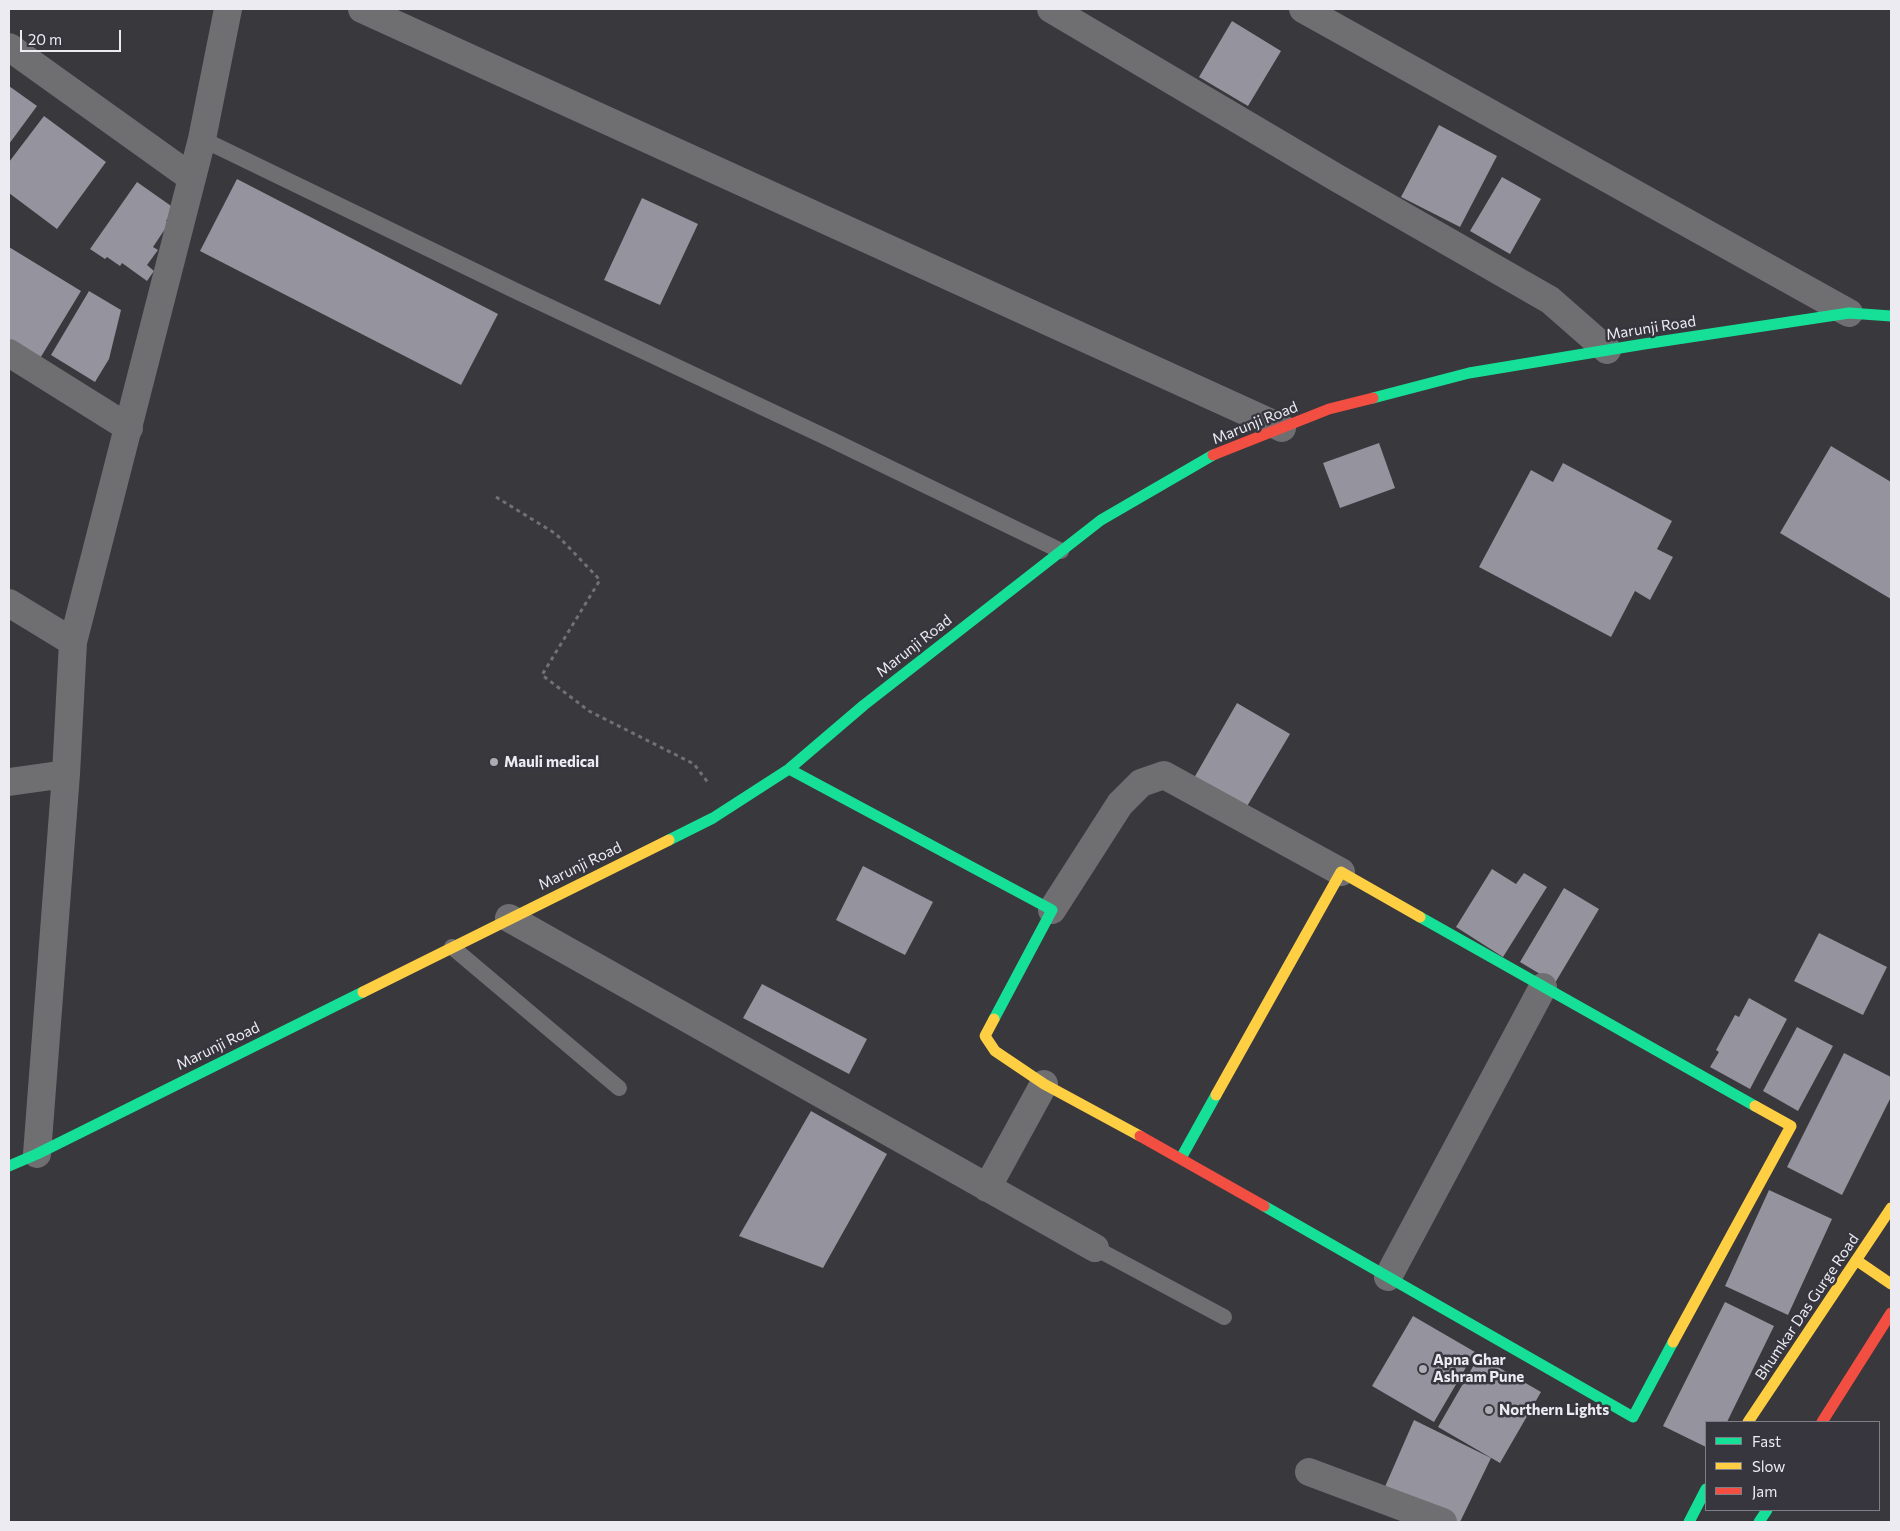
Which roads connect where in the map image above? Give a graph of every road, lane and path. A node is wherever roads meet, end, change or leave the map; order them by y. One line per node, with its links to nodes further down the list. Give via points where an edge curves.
1 (228, 9): 6 (street)
2 (362, 9): 13 (street)
3 (1051, 9): 10 (street, via 1550,300)
4 (1303, 9): 8 (street)
5 (9, 47): 7 (street)
6 (202, 139): 7 (street); 15 (lane)
7 (192, 178): 12 (street)
8 (1850, 313): 9 (street, Marunji Road); 10 (street, Marunji Road)
9 (1891, 316)
10 (1607, 350): 13 (street, Marunji Road, via 1469,373 1329,410)
11 (9, 353): 12 (street)
12 (129, 428): 17 (street)
13 (1282, 428): 15 (street, Marunji Road, via 1221,451 1101,520)
14 (496, 497): 21 (path, via 556,534 600,580 542,675 588,711 694,764)
15 (1061, 552): 18 (street, Marunji Road, via 864,705)
16 (9, 603): 17 (street)
17 (73, 642): 19 (street)
18 (789, 769): 21 (street, Marunji Road); 23 (street)
19 (66, 774): 20 (street); 29 (street)
20 (9, 782)
21 (727, 809): 24 (street, Marunji Road)
22 (1341, 872): 23 (street, via 1164,775 1141,783 1120,804); 26 (street); 30 (street)
23 (1052, 910): 27 (street, via 985,1036 995,1050)
24 (509, 918): 25 (street, Marunji Road); 32 (street)
25 (452, 947): 28 (lane); 29 (street, Marunji Road)
26 (1543, 987): 36 (street); 36 (street, via 1791,1126 1632,1416)
27 (1044, 1084): 30 (street); 32 (street)
28 (619, 1088)
29 (37, 1154): 31 (street, Marunji Road)
30 (1181, 1158): 36 (street)
31 (9, 1166)
32 (987, 1188): 34 (street)
33 (1891, 1208): 35 (street, Bhumkar Das Gurge Road)
34 (1095, 1248): 38 (lane)
35 (1856, 1260): 37 (street); 40 (street, Bhumkar Das Gurge Road)
36 (1388, 1276)
37 (1891, 1284)
38 (1224, 1317)
39 (1890, 1317): 41 (street)
40 (1749, 1421)
41 (1823, 1421)
42 (1309, 1472): 45 (street)
43 (1705, 1491): 46 (street)
44 (1766, 1511): 47 (street)
45 (1443, 1522)
46 (1689, 1522)
47 (1759, 1522)

